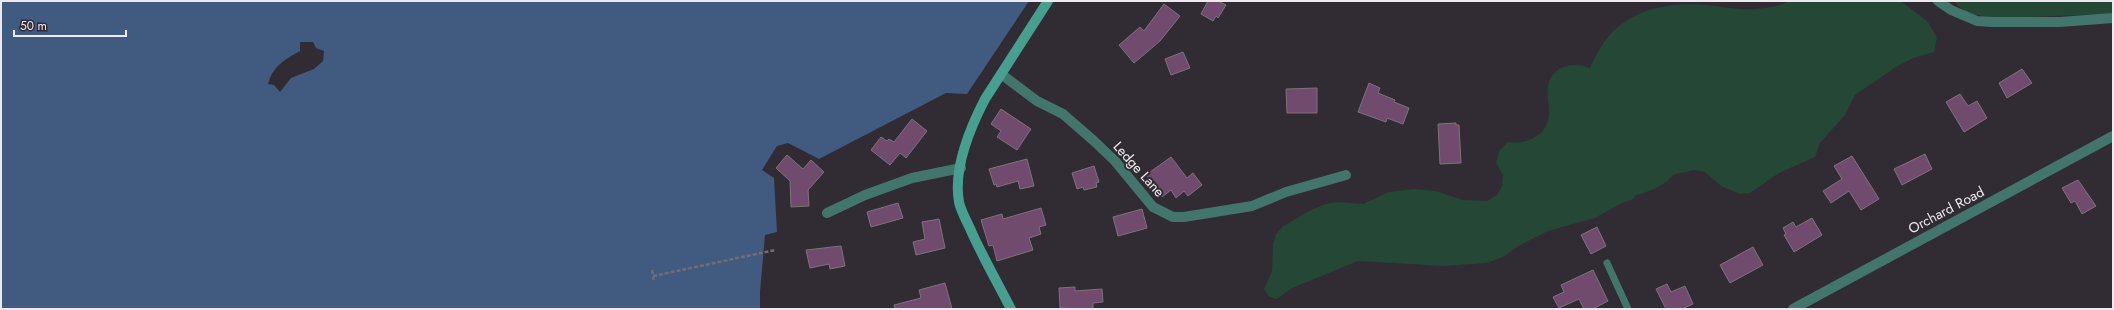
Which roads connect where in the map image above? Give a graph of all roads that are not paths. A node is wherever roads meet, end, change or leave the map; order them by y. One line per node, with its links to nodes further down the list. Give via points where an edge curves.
1 (1048, 1): 4 (main road)
2 (1938, 1): 3 (street, via 1964,16 1993,22 2060,22)
3 (2113, 18)
4 (1001, 74): 6 (main road, via 977,115); 7 (street, Ledge Lane, via 1037,101 1062,114 1115,161 1153,207 1173,217 1252,206 1286,192)
5 (2113, 136): 12 (street, Orchard Road)
6 (961, 168): 8 (street, via 912,178 865,195); 10 (main road, via 959,202 977,244)
7 (1346, 175)
8 (827, 213)
9 (1607, 263): 11 (lane)
10 (1011, 309)
11 (1628, 309)
12 (1793, 309)

